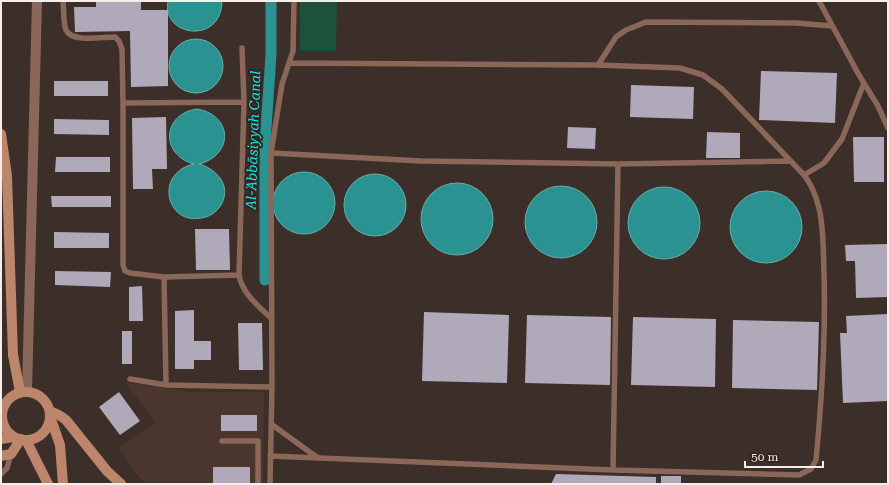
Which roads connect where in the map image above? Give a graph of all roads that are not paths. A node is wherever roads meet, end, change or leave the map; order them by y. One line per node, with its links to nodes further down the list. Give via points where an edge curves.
1 (37, 1): 24 (street)
2 (63, 1): 10 (lane, via 65,29 69,35 78,38 115,37 119,41 122,49)
3 (294, 1): 7 (lane, via 292,51)
4 (819, 1): 5 (lane)
5 (832, 26): 8 (lane, via 796,23 646,22 616,37); 9 (lane)
6 (242, 48): 11 (lane)
7 (289, 63): 8 (lane); 14 (lane, via 282,84)
8 (598, 65): 15 (lane, via 680,68 703,75 722,89)
9 (864, 83): 12 (lane); 17 (lane, via 842,139 824,163)
10 (123, 102): 11 (lane); 19 (lane, via 122,265 130,274)
11 (244, 102): 18 (lane)
12 (888, 128)
13 (1, 134): 24 (main road, via 7,176 13,355)
14 (271, 153): 16 (lane, via 421,161); 20 (lane)
15 (790, 161): 16 (lane); 17 (lane)
16 (618, 164): 35 (lane)
17 (804, 175): 35 (lane, via 811,184 819,208 823,233 825,293 822,396 816,460 811,469 799,475)
18 (239, 275): 19 (lane); 20 (lane, via 240,284 258,307)
19 (164, 277): 22 (lane)
20 (271, 318): 23 (lane)
21 (130, 379): 22 (lane)
22 (166, 385): 23 (lane)
23 (272, 387): 27 (lane)
24 (24, 392): 25 (main road); 26 (main road, via 36,393 44,398)
25 (2, 403): 29 (main road, via 3,423 9,433)
26 (50, 415): 29 (main road, via 49,425 42,434); 38 (main road, via 60,445); 39 (main road, via 59,415 66,420 107,471)
27 (271, 424): 33 (lane); 34 (lane)
28 (1, 439): 29 (main road)
29 (20, 439): 31 (main road); 37 (main road)
30 (222, 441): 40 (lane, via 258,441)
31 (11, 454): 32 (main road); 36 (lane, via 7,468)
32 (1, 456)
33 (270, 456): 34 (lane); 41 (lane)
34 (319, 458): 35 (lane)
35 (613, 470)
36 (1, 474)
37 (48, 484)
38 (63, 484)
39 (121, 484)
40 (258, 484)
41 (270, 484)

